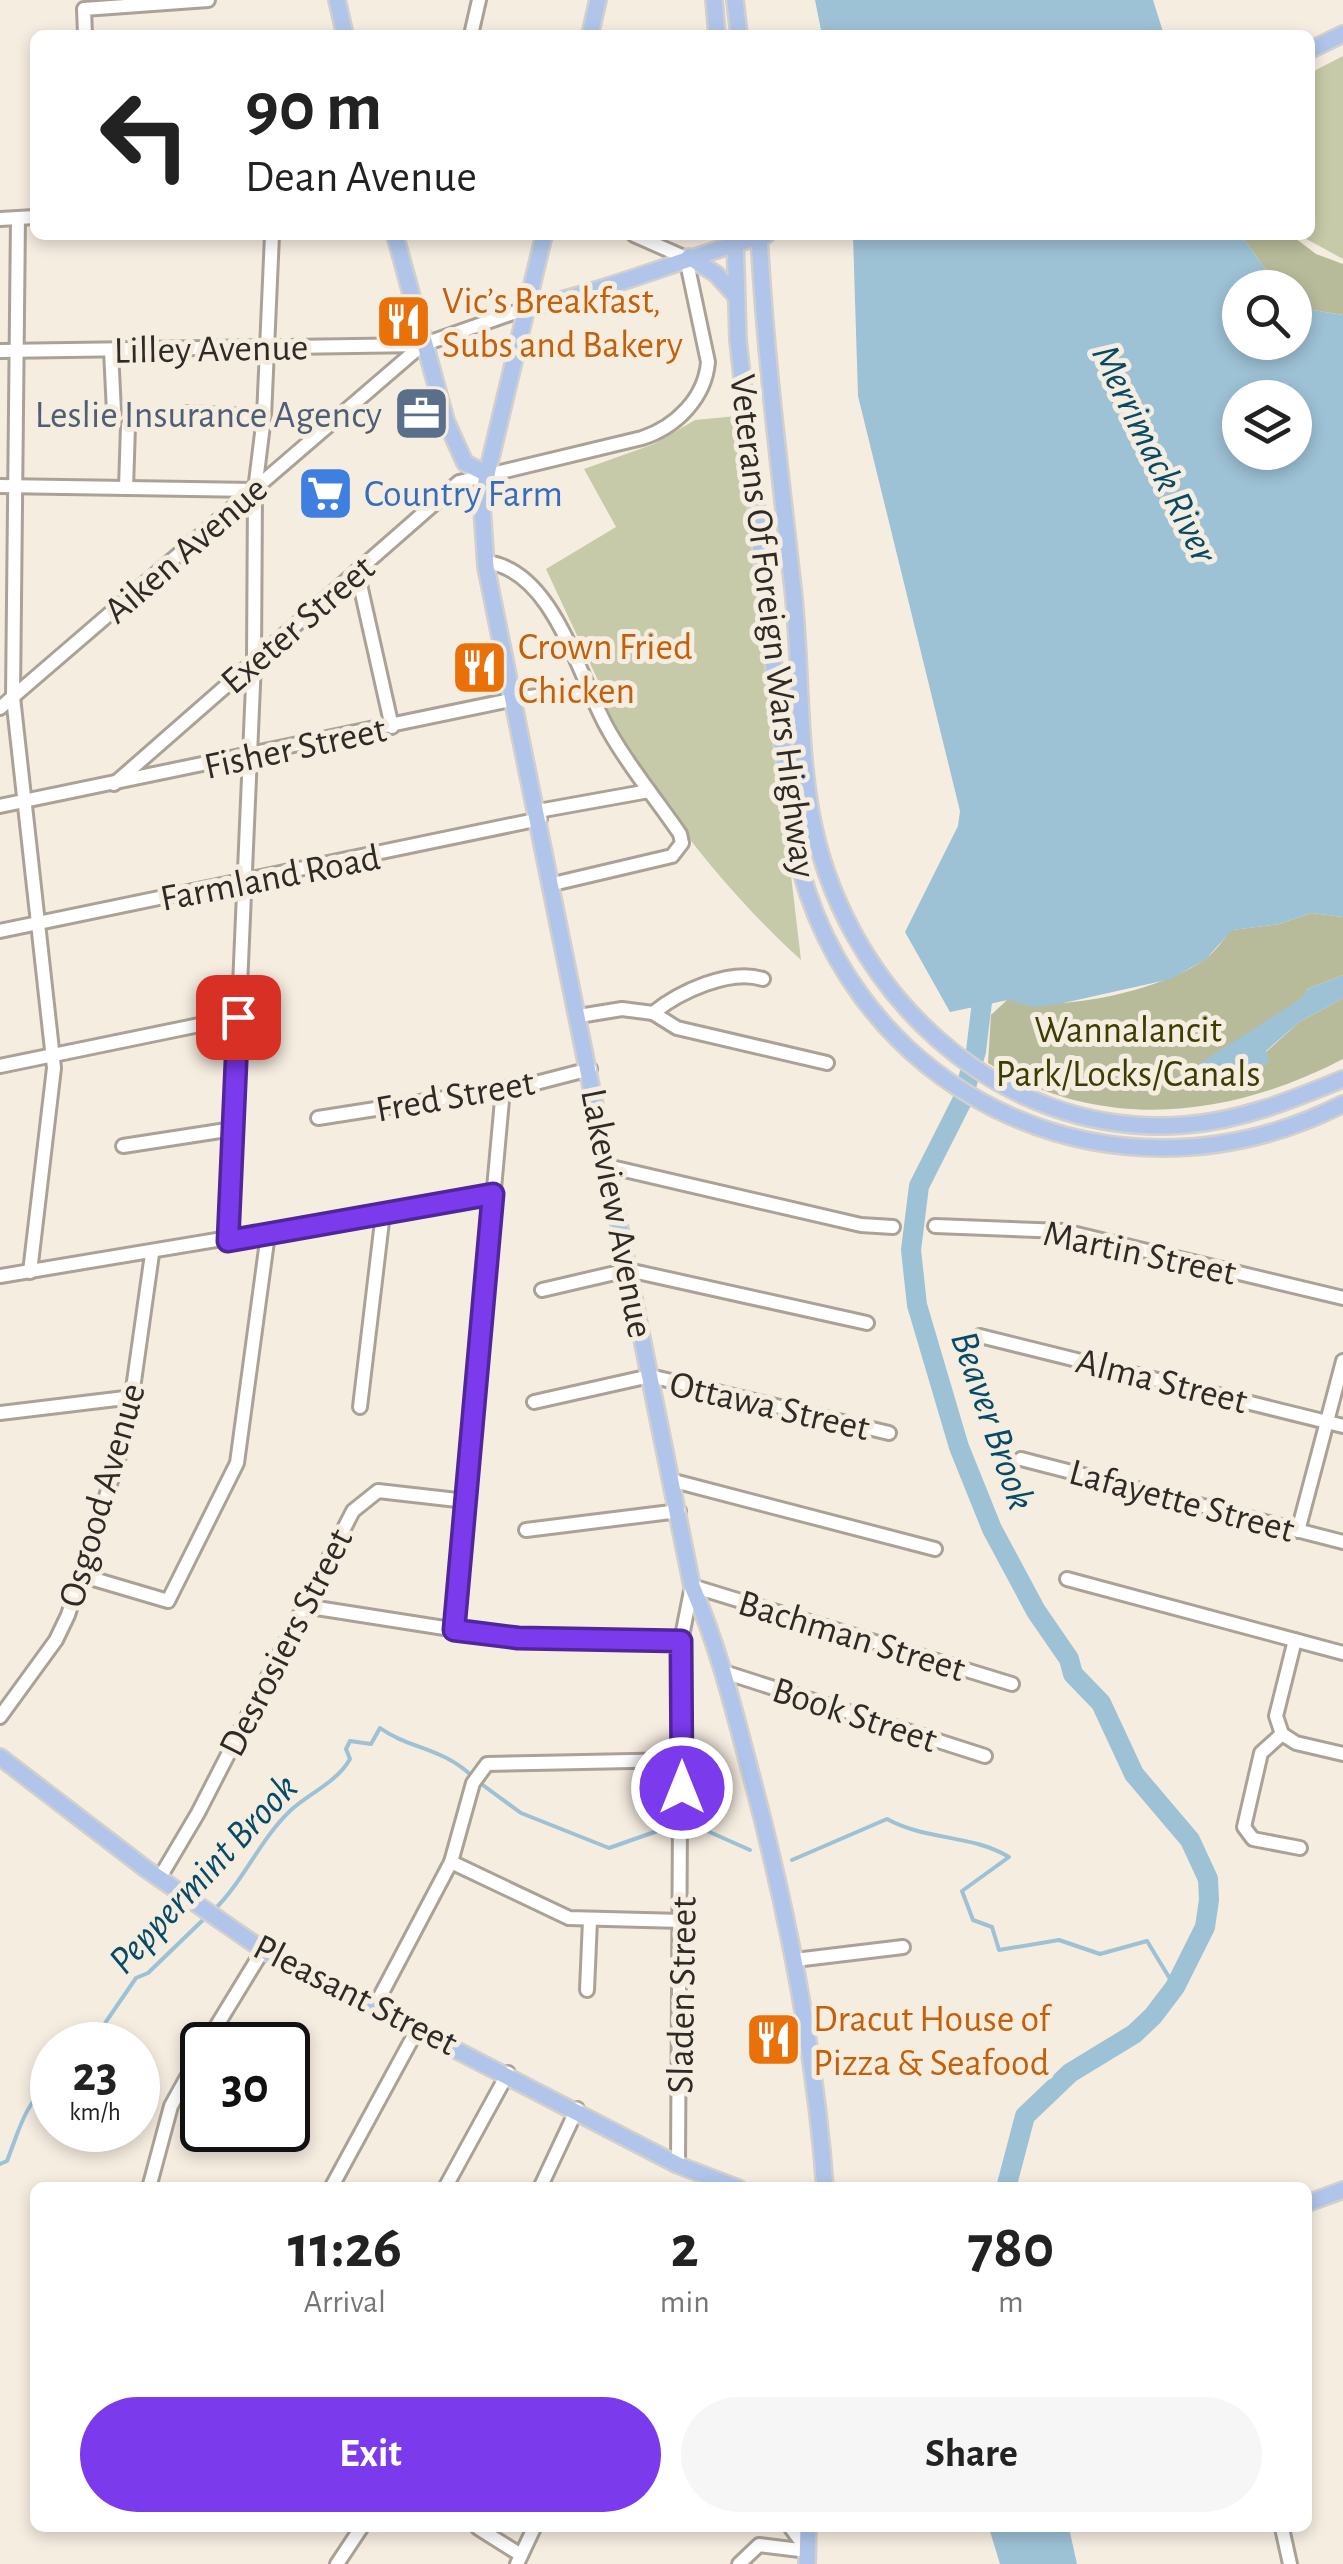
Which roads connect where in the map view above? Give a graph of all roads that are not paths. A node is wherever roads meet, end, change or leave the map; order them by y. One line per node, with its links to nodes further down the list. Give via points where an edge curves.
1 (208, 0): 7 (street, via 84,9)
2 (336, 0): 8 (main road)
3 (480, 0): 9 (street)
4 (598, 0): 10 (main road)
5 (714, 0): 11 (main road)
6 (735, 0): 12 (main road)
7 (85, 30)
8 (344, 30)
9 (472, 30)
10 (591, 30)
11 (717, 30)
12 (738, 30)
13 (1343, 34): 14 (main road)
14 (1315, 48)
15 (30, 217): 16 (street)
16 (18, 218): 17 (street); 32 (street)
17 (0, 220)
18 (272, 240): 29 (street)
19 (396, 240): 28 (main road)
20 (543, 240): 27 (main road, Lakeview Avenue)
21 (646, 240): 25 (street)
22 (733, 240): 25 (main road)
23 (736, 240): 26 (main road, Veterans Of Foreign Wars Highway)
24 (762, 240): 68 (main road, Veterans Of Foreign Wars Highway, via 810,810 840,904 899,1002 954,1055 1007,1088 1101,1119 1184,1125 1272,1107)
25 (687, 258): 26 (main road, via 716,274); 27 (main road); 37 (street, Exeter Street, via 708,362 707,378 687,409 660,432)
26 (736, 296): 70 (main road, Veterans Of Foreign Wars Highway, via 800,870 848,979 898,1040 946,1081 995,1111 1059,1134 1166,1149 1261,1136)
27 (527, 308): 28 (street, Aiken Avenue); 37 (main road, Lakeview Avenue)
28 (422, 345): 29 (street, Lilley Avenue); 37 (main road, via 464,463); 41 (street, Aiken Avenue)
29 (267, 348): 30 (street, Lilley Avenue); 35 (street)
30 (112, 350): 32 (street, Lilley Avenue); 33 (street)
31 (0, 351): 32 (street, Lilley Avenue)
32 (18, 351): 39 (street)
33 (114, 412)
34 (186, 413): 35 (street)
35 (264, 417): 41 (street)
36 (128, 426): 40 (street)
37 (487, 474): 42 (main road, Lakeview Avenue); 43 (street, Exeter Street, via 459,482)
38 (0, 486): 39 (street)
39 (15, 486): 40 (street); 46 (street)
40 (126, 488): 41 (street)
41 (255, 490): 44 (street); 46 (street, Aiken Avenue)
42 (486, 562): 45 (street, via 511,568 538,594); 47 (main road, Lakeview Avenue)
43 (357, 571): 44 (street, Exeter Street); 49 (street)
44 (254, 662): 50 (street); 51 (street, Exeter Street)
45 (589, 690): 47 (street, Fisher Street); 52 (street)
46 (13, 697): 48 (street, Aiken Avenue); 53 (street)
47 (515, 700): 49 (street, Fisher Street); 55 (main road, Lakeview Avenue)
48 (0, 708)
49 (392, 727): 50 (street, Fisher Street)
50 (250, 758): 51 (street, Fisher Street); 56 (street)
51 (114, 784): 53 (street, Fisher Street)
52 (650, 792): 55 (street, Farmland Road); 57 (street, via 680,834 672,856)
53 (25, 801): 54 (street, Fisher Street); 58 (street)
54 (0, 806)
55 (539, 815): 56 (street, Farmland Road); 57 (main road, Lakeview Avenue)
56 (244, 882): 58 (street, Farmland Road); 63 (street)
57 (553, 884): 62 (main road, Lakeview Avenue)
58 (38, 924): 59 (street, Farmland Road); 64 (street)
59 (0, 931)
60 (763, 978): 61 (street, via 740,974 670,999)
61 (653, 1013): 62 (street); 65 (street, via 677,1028)
62 (580, 1016): 67 (main road, Lakeview Avenue)
63 (238, 1017): 64 (street); 72 (street)
64 (53, 1055): 66 (street); 83 (street)
65 (827, 1063)
66 (0, 1066)
67 (590, 1069): 69 (street, Fred Street); 74 (main road, Lakeview Avenue)
68 (1343, 1079)
69 (503, 1089): 71 (street, Fred Street); 75 (street)
70 (1343, 1104)
71 (318, 1118)
72 (234, 1129): 73 (street); 80 (street)
73 (123, 1146)
74 (606, 1166): 78 (street, via 845,1222); 82 (main road, Lakeview Avenue)
75 (493, 1194): 76 (street); 100 (street)
76 (383, 1212): 79 (street); 93 (street)
77 (935, 1226): 86 (street, Martin Street, via 1064,1231)
78 (893, 1227)
79 (268, 1234): 80 (street); 106 (street, via 238,1463 168,1601)
80 (228, 1241): 81 (street)
81 (152, 1254): 83 (street); 91 (street, Osgood Avenue)
82 (628, 1270): 85 (street); 87 (street); 90 (main road, Lakeview Avenue)
83 (30, 1272): 84 (street)
84 (0, 1276)
85 (542, 1290)
86 (1343, 1298)
87 (867, 1324)
88 (980, 1336): 95 (street, Alma Street)
89 (1343, 1361): 95 (street)
90 (650, 1376): 92 (street, Ottawa Street); 97 (street, Ottawa Street); 99 (main road, Lakeview Avenue)
91 (133, 1396): 94 (street); 106 (street, Osgood Avenue)
92 (534, 1402)
93 (360, 1407)
94 (0, 1413)
95 (1327, 1422): 96 (street, Alma Street); 103 (street)
96 (1343, 1426)
97 (889, 1433)
98 (1021, 1459): 103 (street, Lafayette Street)
99 (674, 1481): 101 (main road, Lakeview Avenue); 105 (street)
100 (466, 1501): 109 (street, Desrosiers Street, via 370,1495 342,1528); 110 (street)
101 (679, 1512): 102 (street); 108 (main road, Lakeview Avenue)
102 (526, 1530)
103 (1298, 1531): 104 (street, Lafayette Street)
104 (1343, 1542)
105 (935, 1550)
106 (80, 1575): 116 (street, Osgood Avenue, via 60,1633)
107 (1067, 1579): 111 (street)
108 (692, 1586): 112 (street, Sladen Street); 114 (main road, Lakeview Avenue); 115 (street, Bachman Street)
109 (304, 1606): 110 (street); 124 (street, Desrosiers Street)
110 (454, 1630): 112 (street)
111 (1295, 1640): 113 (street); 117 (street, via 1276,1716)
112 (681, 1641): 121 (street, Sladen Street)
113 (1343, 1653)
114 (724, 1672): 120 (street, Book Street); 129 (main road, Lakeview Avenue)
115 (1012, 1684)
116 (0, 1716)
117 (1282, 1734): 118 (street); 122 (street, via 1260,1753 1244,1826 1254,1839)
118 (1343, 1754)
119 (0, 1756): 124 (main road, Pleasant Street)
120 (985, 1756)
121 (682, 1760): 123 (street, via 487,1764 475,1778); 126 (street, Sladen Street)
122 (1300, 1848)
123 (450, 1862): 125 (street, via 558,1916); 131 (street)
124 (159, 1879): 128 (main road, Pleasant Street)
125 (590, 1920): 126 (street); 130 (street)
126 (682, 1920): 137 (street, Sladen Street)
127 (903, 1947): 129 (street)
128 (263, 1950): 131 (main road, Pleasant Street); 132 (street)
129 (795, 1960): 143 (main road, Lakeview Avenue)
130 (587, 1990)
131 (375, 2006): 133 (main road, Pleasant Street)
132 (220, 2022)
133 (418, 2028): 134 (main road, Pleasant Street); 139 (street)
134 (508, 2073): 136 (main road, Pleasant Street); 140 (street)
135 (180, 2090): 138 (street)
136 (577, 2109): 137 (main road, Pleasant Street); 141 (street)
137 (678, 2165): 142 (main road, Pleasant Street)
138 (150, 2182)
139 (334, 2182)
140 (449, 2182)
141 (543, 2182)
142 (701, 2182)
143 (824, 2182)
144 (1343, 2190): 145 (main road)
145 (1312, 2202)
146 (359, 2532): 153 (street)
147 (483, 2532): 152 (street)
148 (532, 2532): 152 (street)
149 (793, 2532): 151 (street)
150 (1283, 2532): 155 (street)
151 (808, 2557): 154 (street, via 759,2545)
152 (519, 2560)
153 (337, 2564)
154 (740, 2564)
155 (1290, 2564)

